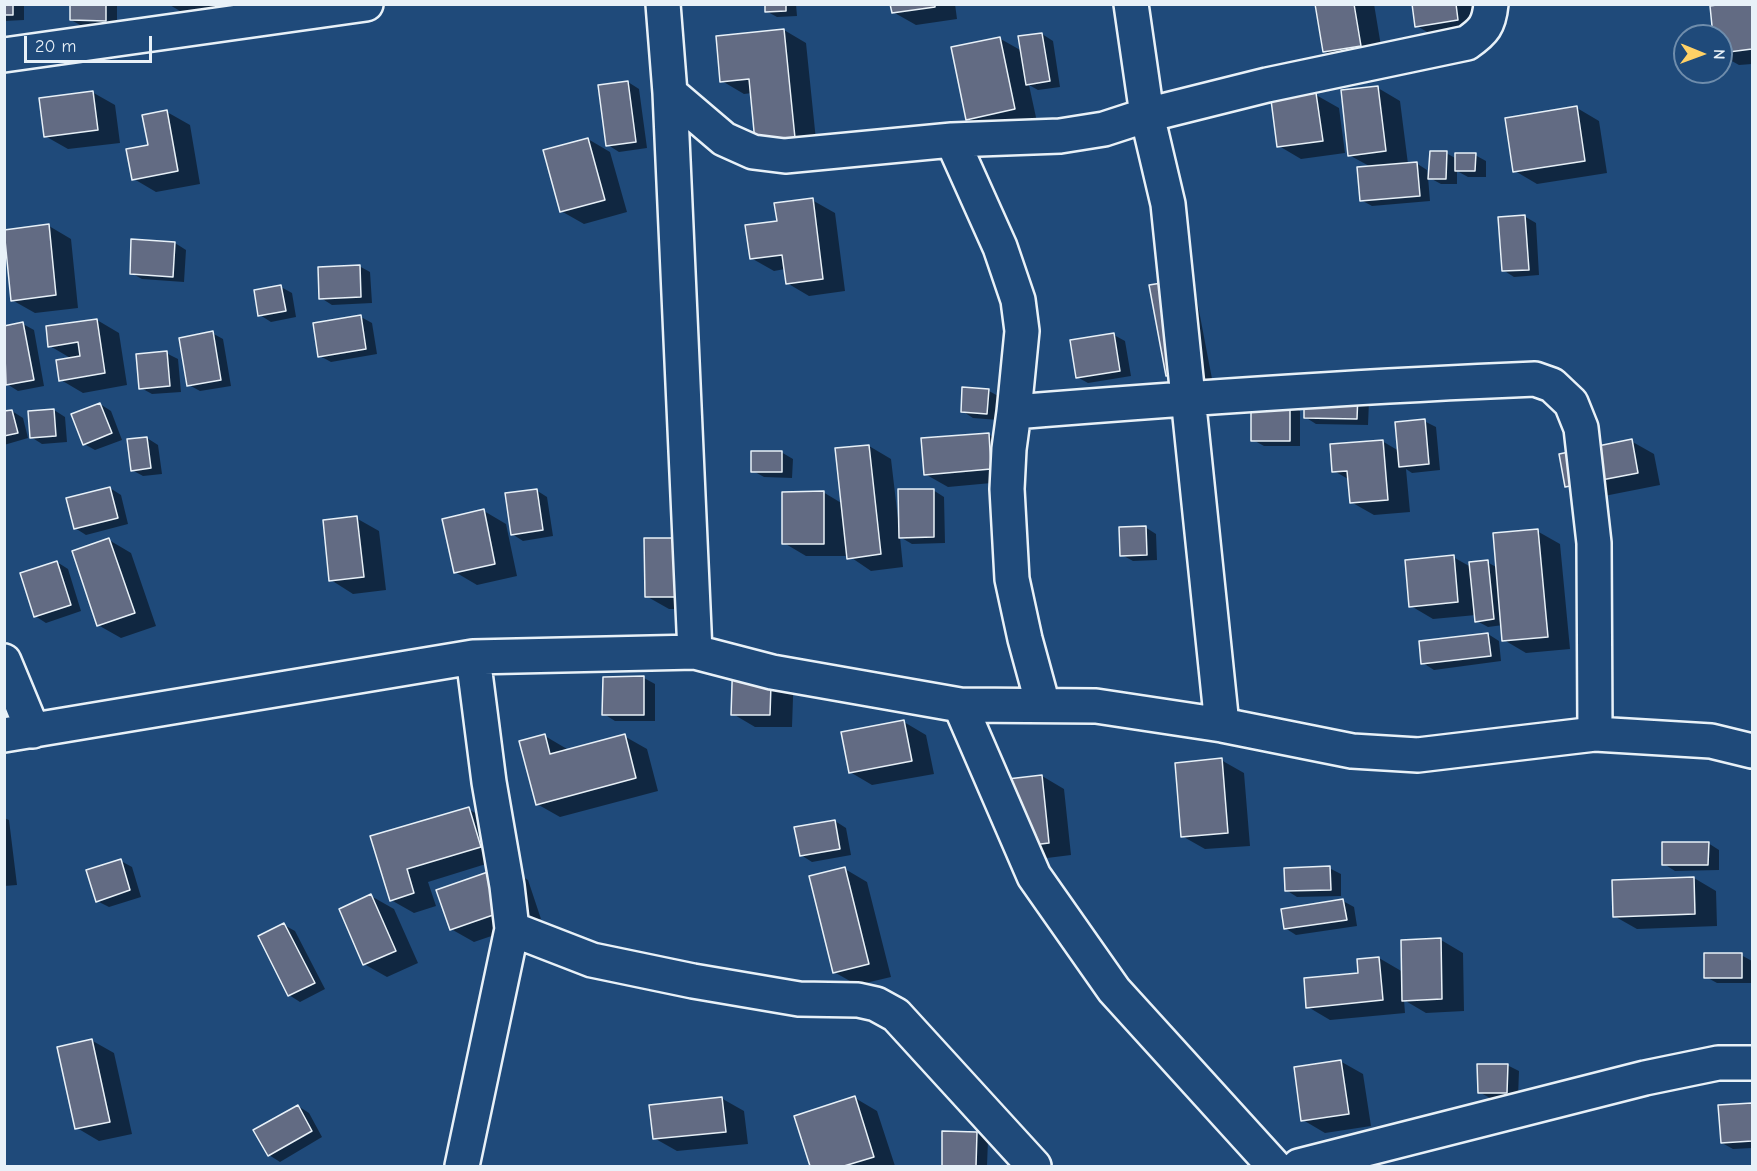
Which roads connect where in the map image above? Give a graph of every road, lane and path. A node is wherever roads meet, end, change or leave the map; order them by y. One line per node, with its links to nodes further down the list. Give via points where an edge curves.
1 (366, 4): 5 (street)
2 (663, 4): 6 (street)
3 (1131, 4): 7 (street)
4 (1491, 4): 7 (street, via 1489,20 1467,44 1267,85)
5 (4, 55)
6 (670, 93): 8 (street, via 723,139 753,152 785,156); 11 (street)
7 (1147, 116): 8 (street, via 1104,129 1060,136); 9 (street, via 1168,204)
8 (952, 140): 10 (street, via 1000,247 1018,300 1022,331)
9 (1188, 398): 10 (street); 16 (street); 18 (street, via 1535,379 1552,385 1571,403 1581,428 1594,543)
10 (1014, 412): 15 (street, via 1007,489 1012,579)
11 (695, 652): 12 (street); 14 (street, via 772,672)
12 (473, 657): 17 (street); 20 (street)
13 (4, 661): 17 (street)
14 (960, 705): 15 (street); 24 (street, via 1034,876 1113,990)
15 (1043, 705): 16 (street, via 1096,706)
16 (1222, 725): 18 (street, via 1352,751 1418,755)
17 (19, 733)
18 (1595, 735): 19 (street, via 1711,741)
19 (1752, 751)
20 (512, 929): 22 (street); 23 (street, via 592,960 693,981 799,999 858,999 876,1004 896,1016)
21 (1752, 1063): 25 (street, via 1718,1063 1645,1078)
22 (462, 1167)
23 (1034, 1167)
24 (1274, 1167)
25 (1299, 1167)

